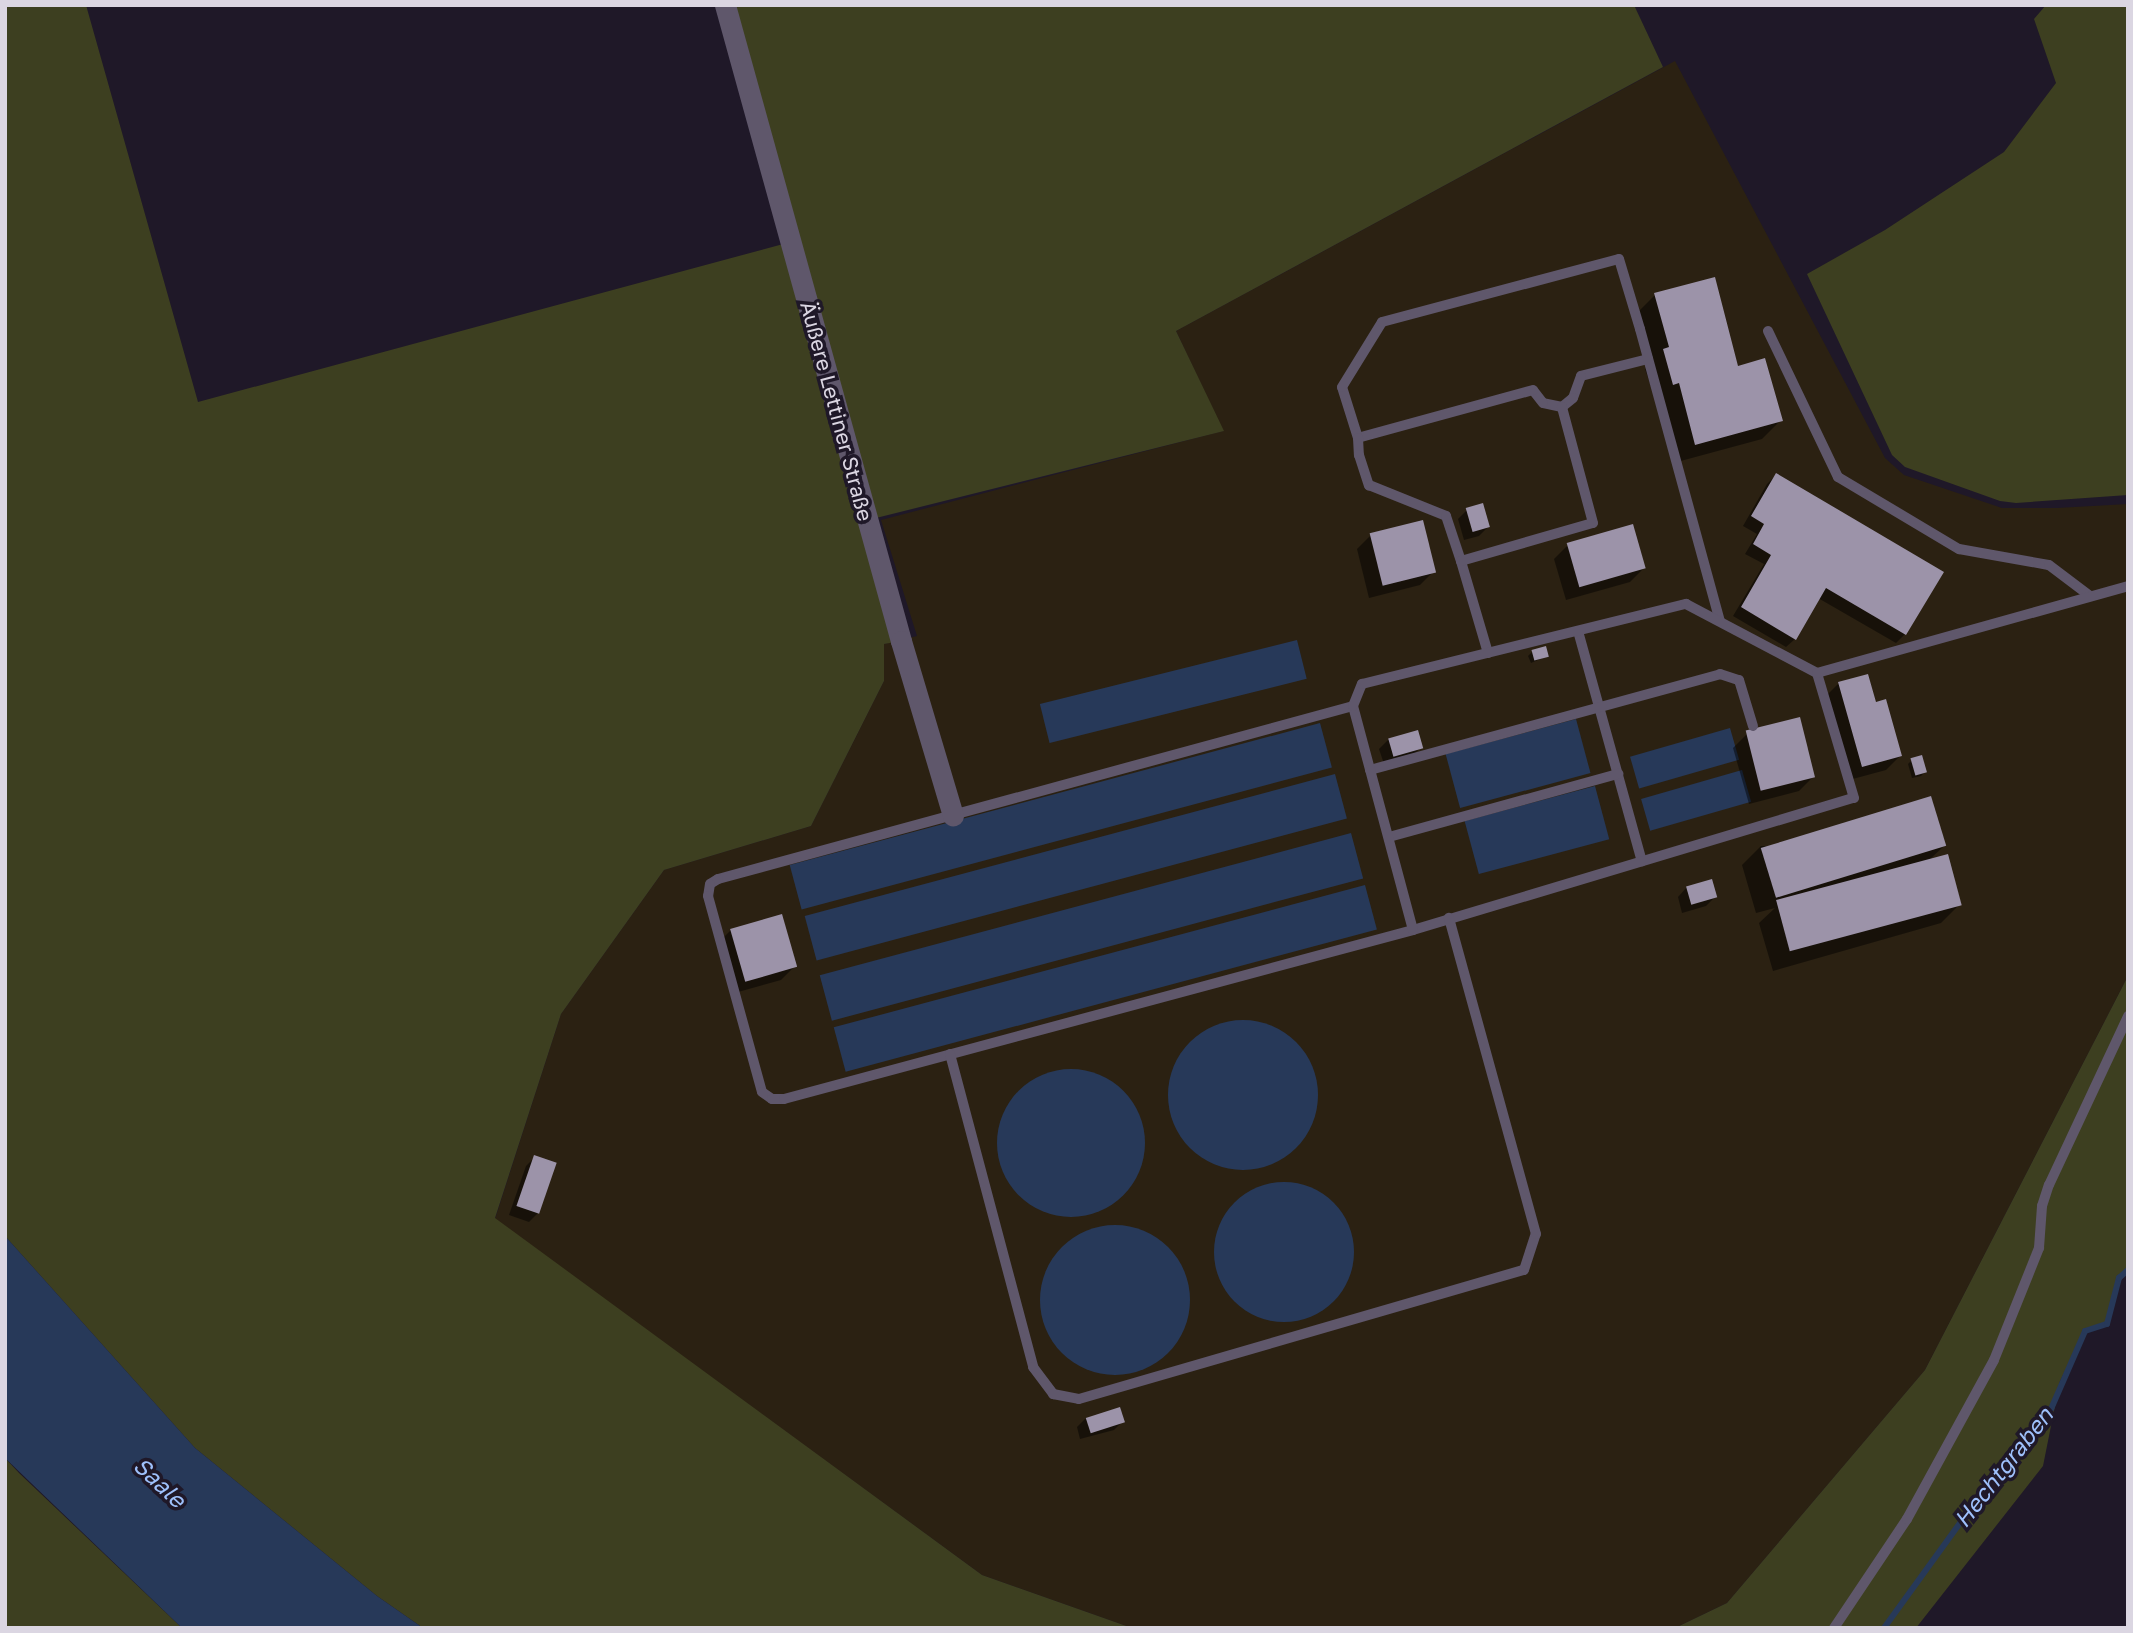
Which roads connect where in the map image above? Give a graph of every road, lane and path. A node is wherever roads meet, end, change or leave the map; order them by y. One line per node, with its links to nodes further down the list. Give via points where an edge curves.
1 (725, 5): 18 (street, Äußere Lettiner Straße)
2 (1768, 331): 8 (lane, via 1838,477 1959,550 2049,565)
3 (1648, 359): 4 (lane, via 1581,376 1573,398); 5 (lane, via 1619,259 1382,322 1342,387); 9 (lane)
4 (1562, 407): 5 (lane, via 1543,403 1533,390); 6 (lane, via 1593,523)
5 (1358, 438): 6 (lane, via 1369,485 1446,516)
6 (1461, 561): 11 (lane)
7 (2128, 586): 8 (lane)
8 (2090, 597): 12 (lane)
9 (1720, 621): 10 (lane, via 1686,604); 12 (lane)
10 (1578, 631): 11 (lane); 14 (lane)
11 (1488, 653): 13 (lane, via 1362,684)
12 (1817, 673): 20 (lane, via 1854,798)
13 (1353, 705): 16 (lane); 18 (lane)
14 (1599, 707): 15 (lane, via 1720,674 1739,680); 16 (lane); 17 (lane)
15 (1753, 726)
16 (1370, 770): 19 (lane)
17 (1618, 774): 19 (lane); 20 (lane)
18 (953, 815): 24 (lane, via 718,879 710,884 708,896 762,1092 772,1099)
19 (1389, 837): 22 (lane)
20 (1642, 861): 21 (lane)
21 (1450, 918): 22 (lane); 24 (lane, via 1536,1234 1524,1270 1079,1399 1053,1394 1034,1367)
22 (1413, 930): 24 (lane)
23 (2128, 1016): 25 (lane, via 2049,1185 2042,1206 2039,1248 1994,1360 1907,1519)
24 (950, 1054)
25 (1834, 1628)

